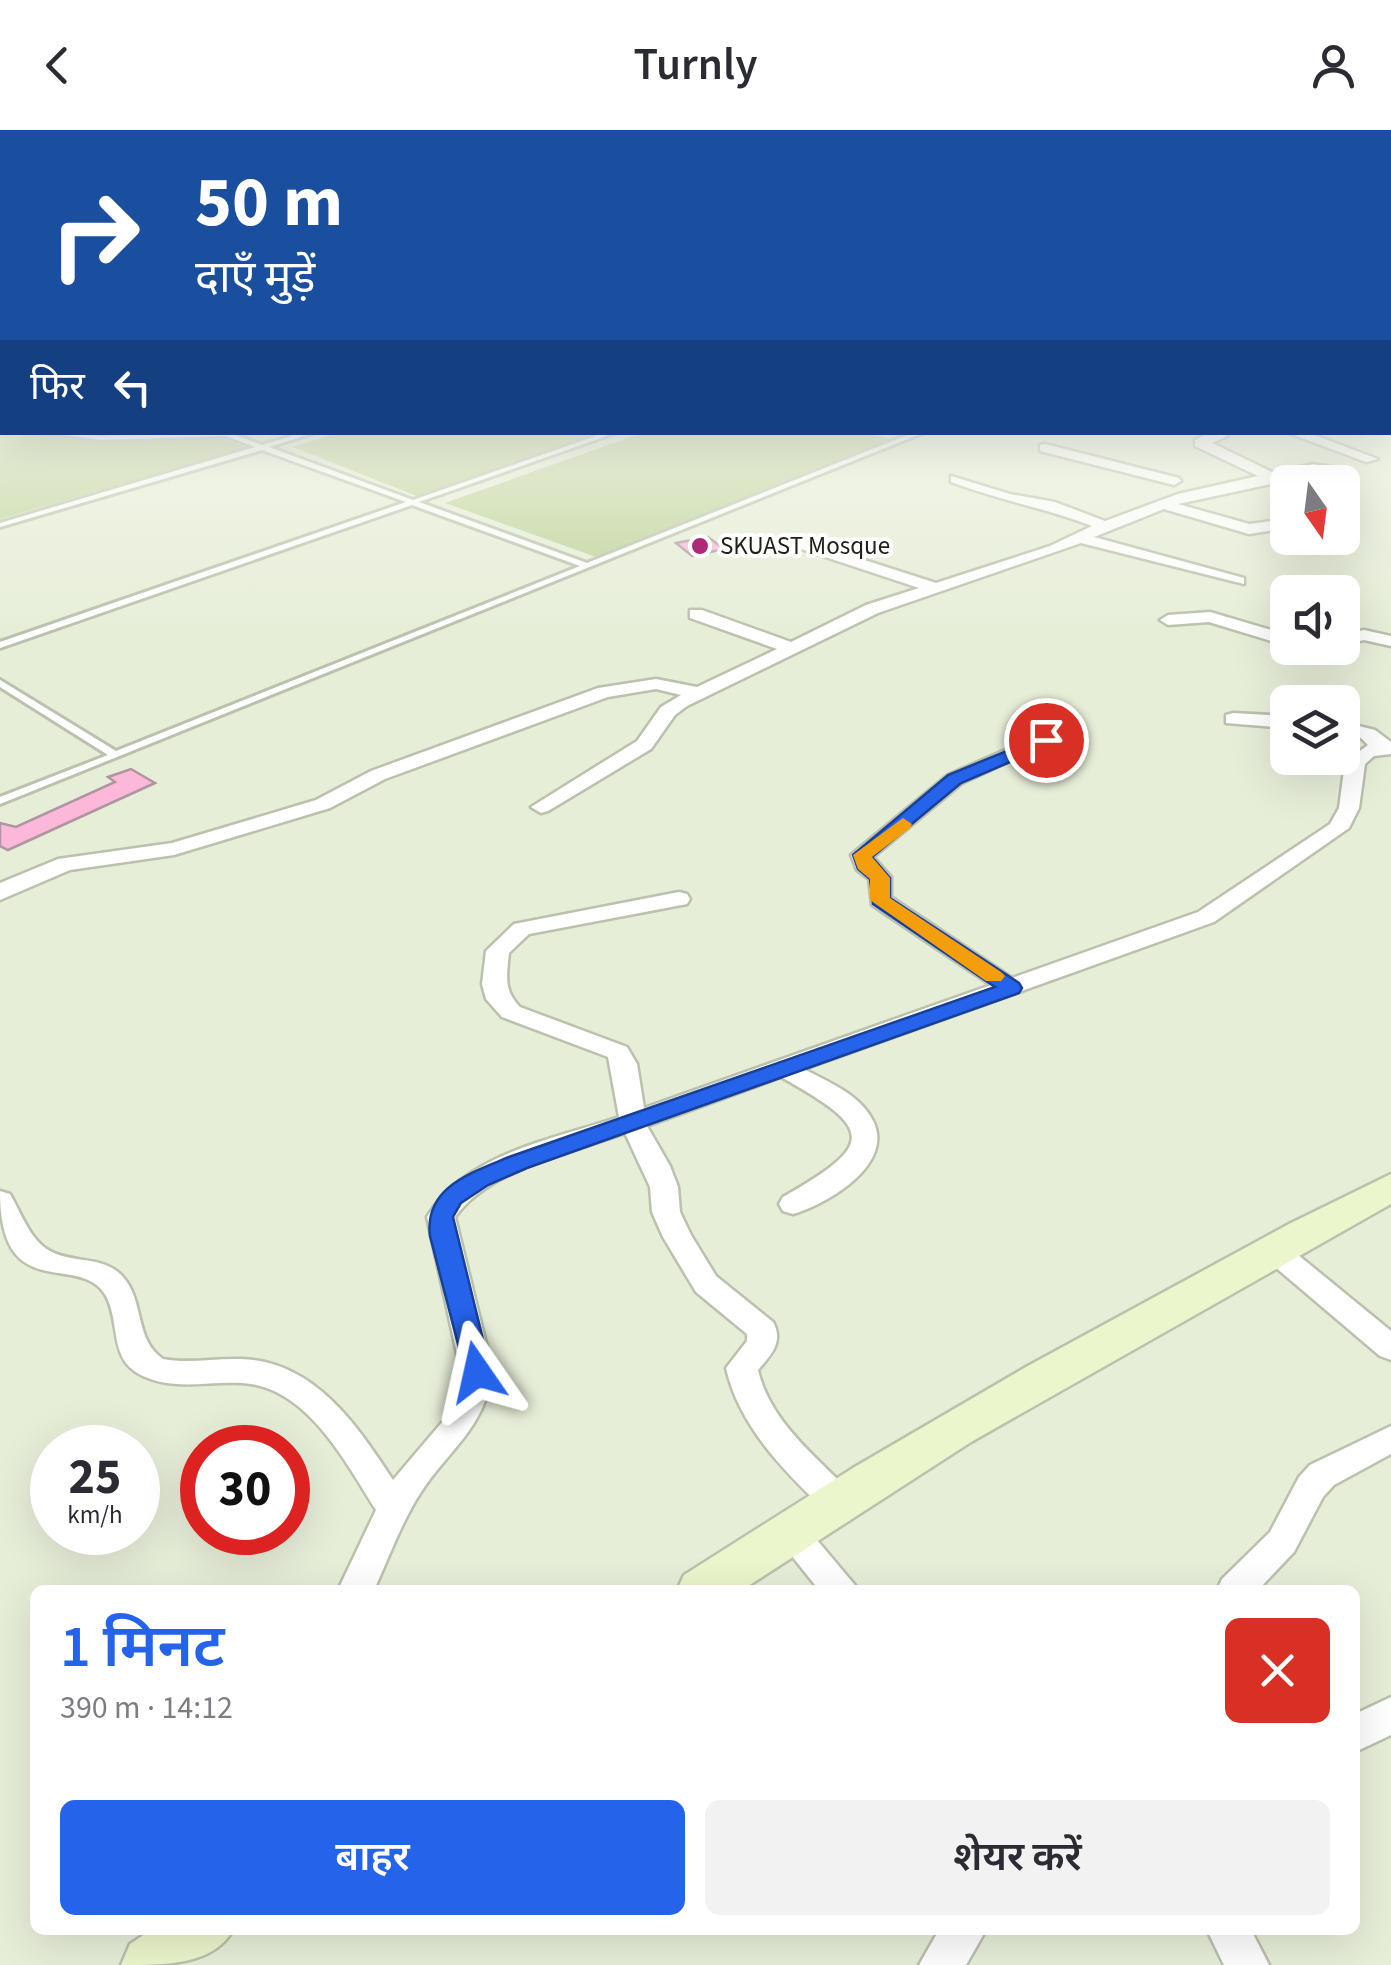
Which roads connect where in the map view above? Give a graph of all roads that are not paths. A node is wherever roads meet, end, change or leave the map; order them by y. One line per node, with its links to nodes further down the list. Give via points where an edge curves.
1 (223, 460): 14 (lane)
2 (300, 460): 12 (lane)
3 (536, 460): 12 (lane)
4 (853, 460): 19 (lane)
5 (1083, 460): 11 (street)
6 (1203, 460): 11 (street)
7 (1234, 460): 8 (street)
8 (1270, 476)
9 (1270, 478): 11 (street)
10 (956, 479): 15 (street)
11 (1178, 489): 13 (street)
12 (414, 502): 19 (lane); 27 (lane)
13 (1163, 504): 15 (street); 16 (street, via 1248,529)
14 (0, 525)
15 (1105, 526): 17 (street)
16 (1270, 526)
17 (1080, 538): 20 (street); 21 (street)
18 (797, 543): 21 (street)
19 (588, 566): 35 (lane)
20 (1238, 581)
21 (932, 587): 28 (street)
22 (696, 614): 28 (street)
23 (1168, 620): 24 (street, via 1210,617)
24 (1270, 636)
25 (1360, 636): 26 (street)
26 (1391, 641)
27 (0, 644)
28 (791, 648): 30 (street)
29 (0, 683): 35 (lane)
30 (697, 694): 37 (street, via 668,712 644,745); 38 (street, via 656,684 604,692 378,775 323,804 189,845 66,864)
31 (1233, 719): 32 (street)
32 (1270, 721)
33 (1070, 729): 40 (street, via 955,779 862,855 880,878 880,900)
34 (1382, 739): 40 (street, via 1356,762 1349,808 1338,828 1256,886 1206,916)
35 (115, 755): 36 (lane)
36 (0, 800)
37 (541, 807)
38 (0, 893)
39 (679, 899): 42 (street, via 522,929 498,951 494,967 498,998 511,1012 618,1052)
40 (1012, 988): 41 (street)
41 (786, 1070): 42 (street); 45 (street, via 848,1106 866,1127 852,1166)
42 (633, 1124): 49 (street, via 696,1270 762,1330 762,1344 742,1368 747,1387 788,1454); 50 (street, via 518,1162 451,1197 440,1217 477,1372 474,1394 464,1422 409,1482)
43 (1391, 1186): 46 (main road)
44 (0, 1200): 50 (street, via 35,1255 98,1273 114,1285 128,1336 147,1364 170,1372 277,1376 303,1393 346,1440)
45 (792, 1204)
46 (1271, 1248): 47 (street); 49 (main road)
47 (1391, 1348)
48 (1391, 1439): 55 (street, via 1322,1474 1282,1542)
49 (838, 1501): 51 (main road)
50 (395, 1511): 52 (street)
51 (789, 1531): 53 (main road); 54 (street)
52 (358, 1585)
53 (709, 1585)
54 (837, 1585)
55 (1240, 1585)
56 (1391, 1715): 57 (street)
57 (1360, 1731)
58 (196, 1935): 61 (main road)
59 (961, 1935): 62 (street)
60 (1231, 1935): 63 (street)
61 (151, 1965)
62 (940, 1965)
63 (1248, 1965)

